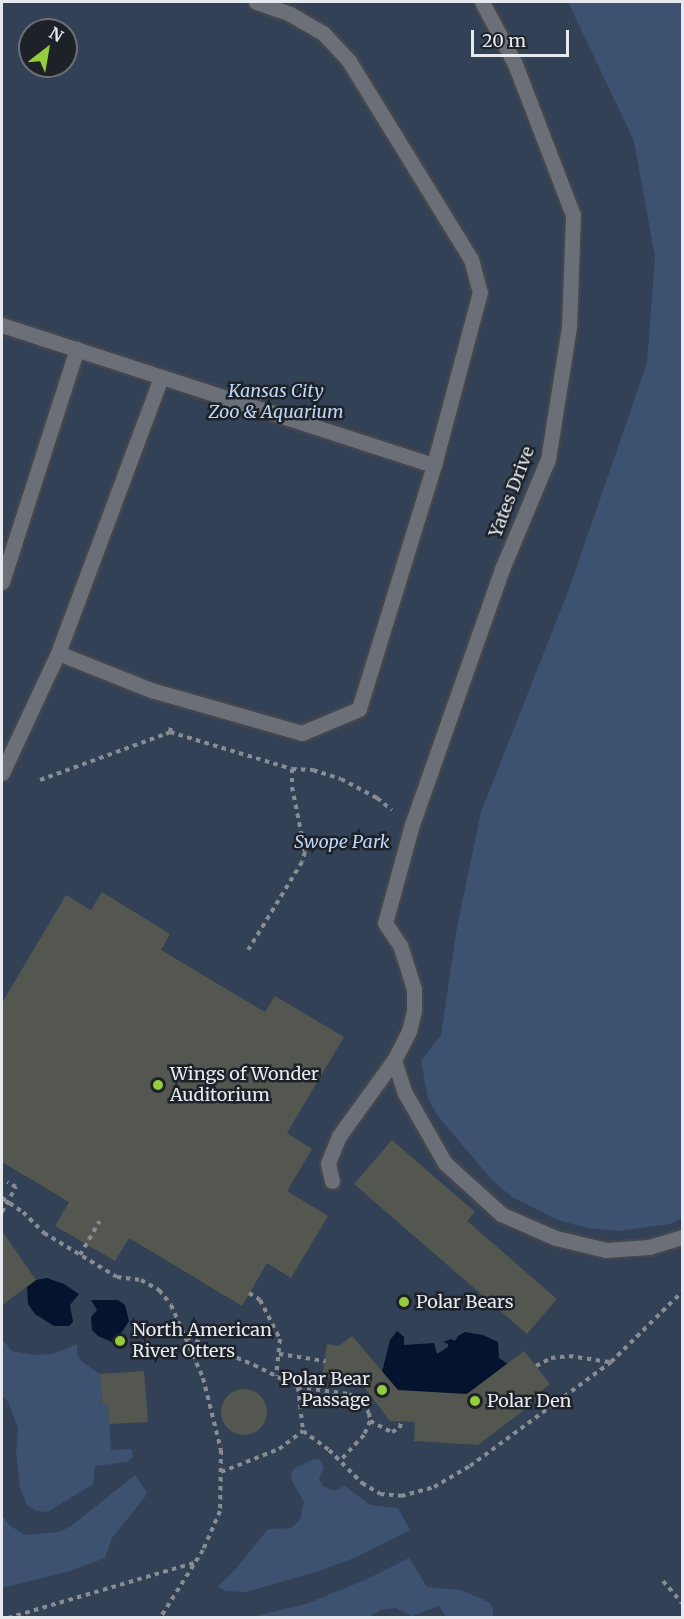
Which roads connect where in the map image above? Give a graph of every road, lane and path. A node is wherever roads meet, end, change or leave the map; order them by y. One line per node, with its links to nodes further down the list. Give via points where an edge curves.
1 (256, 2): 6 (lane, via 290,14 324,34 349,61 471,259 480,292)
2 (482, 2): 16 (lane, Yates Drive, via 515,64 573,215 569,327 548,459 502,569 419,806 385,923 400,945 414,989 409,1031)
3 (2, 325): 4 (lane)
4 (77, 350): 5 (lane); 7 (lane)
5 (161, 377): 6 (lane); 8 (lane)
6 (434, 465): 8 (lane, via 359,709 302,733 151,690)
7 (2, 582)
8 (58, 653): 12 (lane)
9 (171, 726): 10 (path)
10 (170, 732): 11 (path); 13 (path)
11 (292, 769): 14 (path, via 314,770 341,779 377,798); 15 (path, via 291,787 305,852)
12 (2, 773)
13 (39, 780)
14 (400, 817)
15 (248, 950)
16 (394, 1060): 17 (lane, via 339,1136 328,1163); 23 (lane, via 405,1093 445,1163 501,1214 537,1231 582,1245 622,1250)
17 (332, 1181)
18 (7, 1182): 20 (path, via 16,1187)
19 (2, 1198): 20 (path)
20 (7, 1202): 21 (path); 24 (path, via 44,1233)
21 (2, 1212)
22 (100, 1221): 24 (path)
23 (682, 1237)
24 (80, 1255): 27 (path, via 122,1280 141,1280 159,1290)
25 (682, 1292): 30 (path)
26 (249, 1293): 28 (path, via 260,1300 280,1339)
27 (186, 1337): 32 (path); 40 (path, via 203,1378 220,1450)
28 (279, 1354): 29 (path); 32 (path)
29 (325, 1361)
30 (611, 1362): 31 (path, via 569,1356 551,1358); 39 (path, via 470,1466 426,1490 385,1496 362,1483)
31 (536, 1366)
32 (276, 1376): 33 (path)
33 (298, 1387): 34 (path, via 341,1392); 38 (path)
34 (357, 1399): 35 (path); 36 (path, via 369,1413)
35 (350, 1409)
36 (370, 1421): 37 (path, via 392,1432 400,1428); 39 (path, via 359,1441)
37 (401, 1422)
38 (303, 1431): 39 (path); 40 (path, via 279,1449)
39 (340, 1461)
40 (220, 1472): 41 (path, via 220,1511)
41 (195, 1563): 44 (path); 45 (path)
42 (663, 1581): 43 (path)
43 (682, 1603)
44 (8, 1617)
45 (160, 1617)

